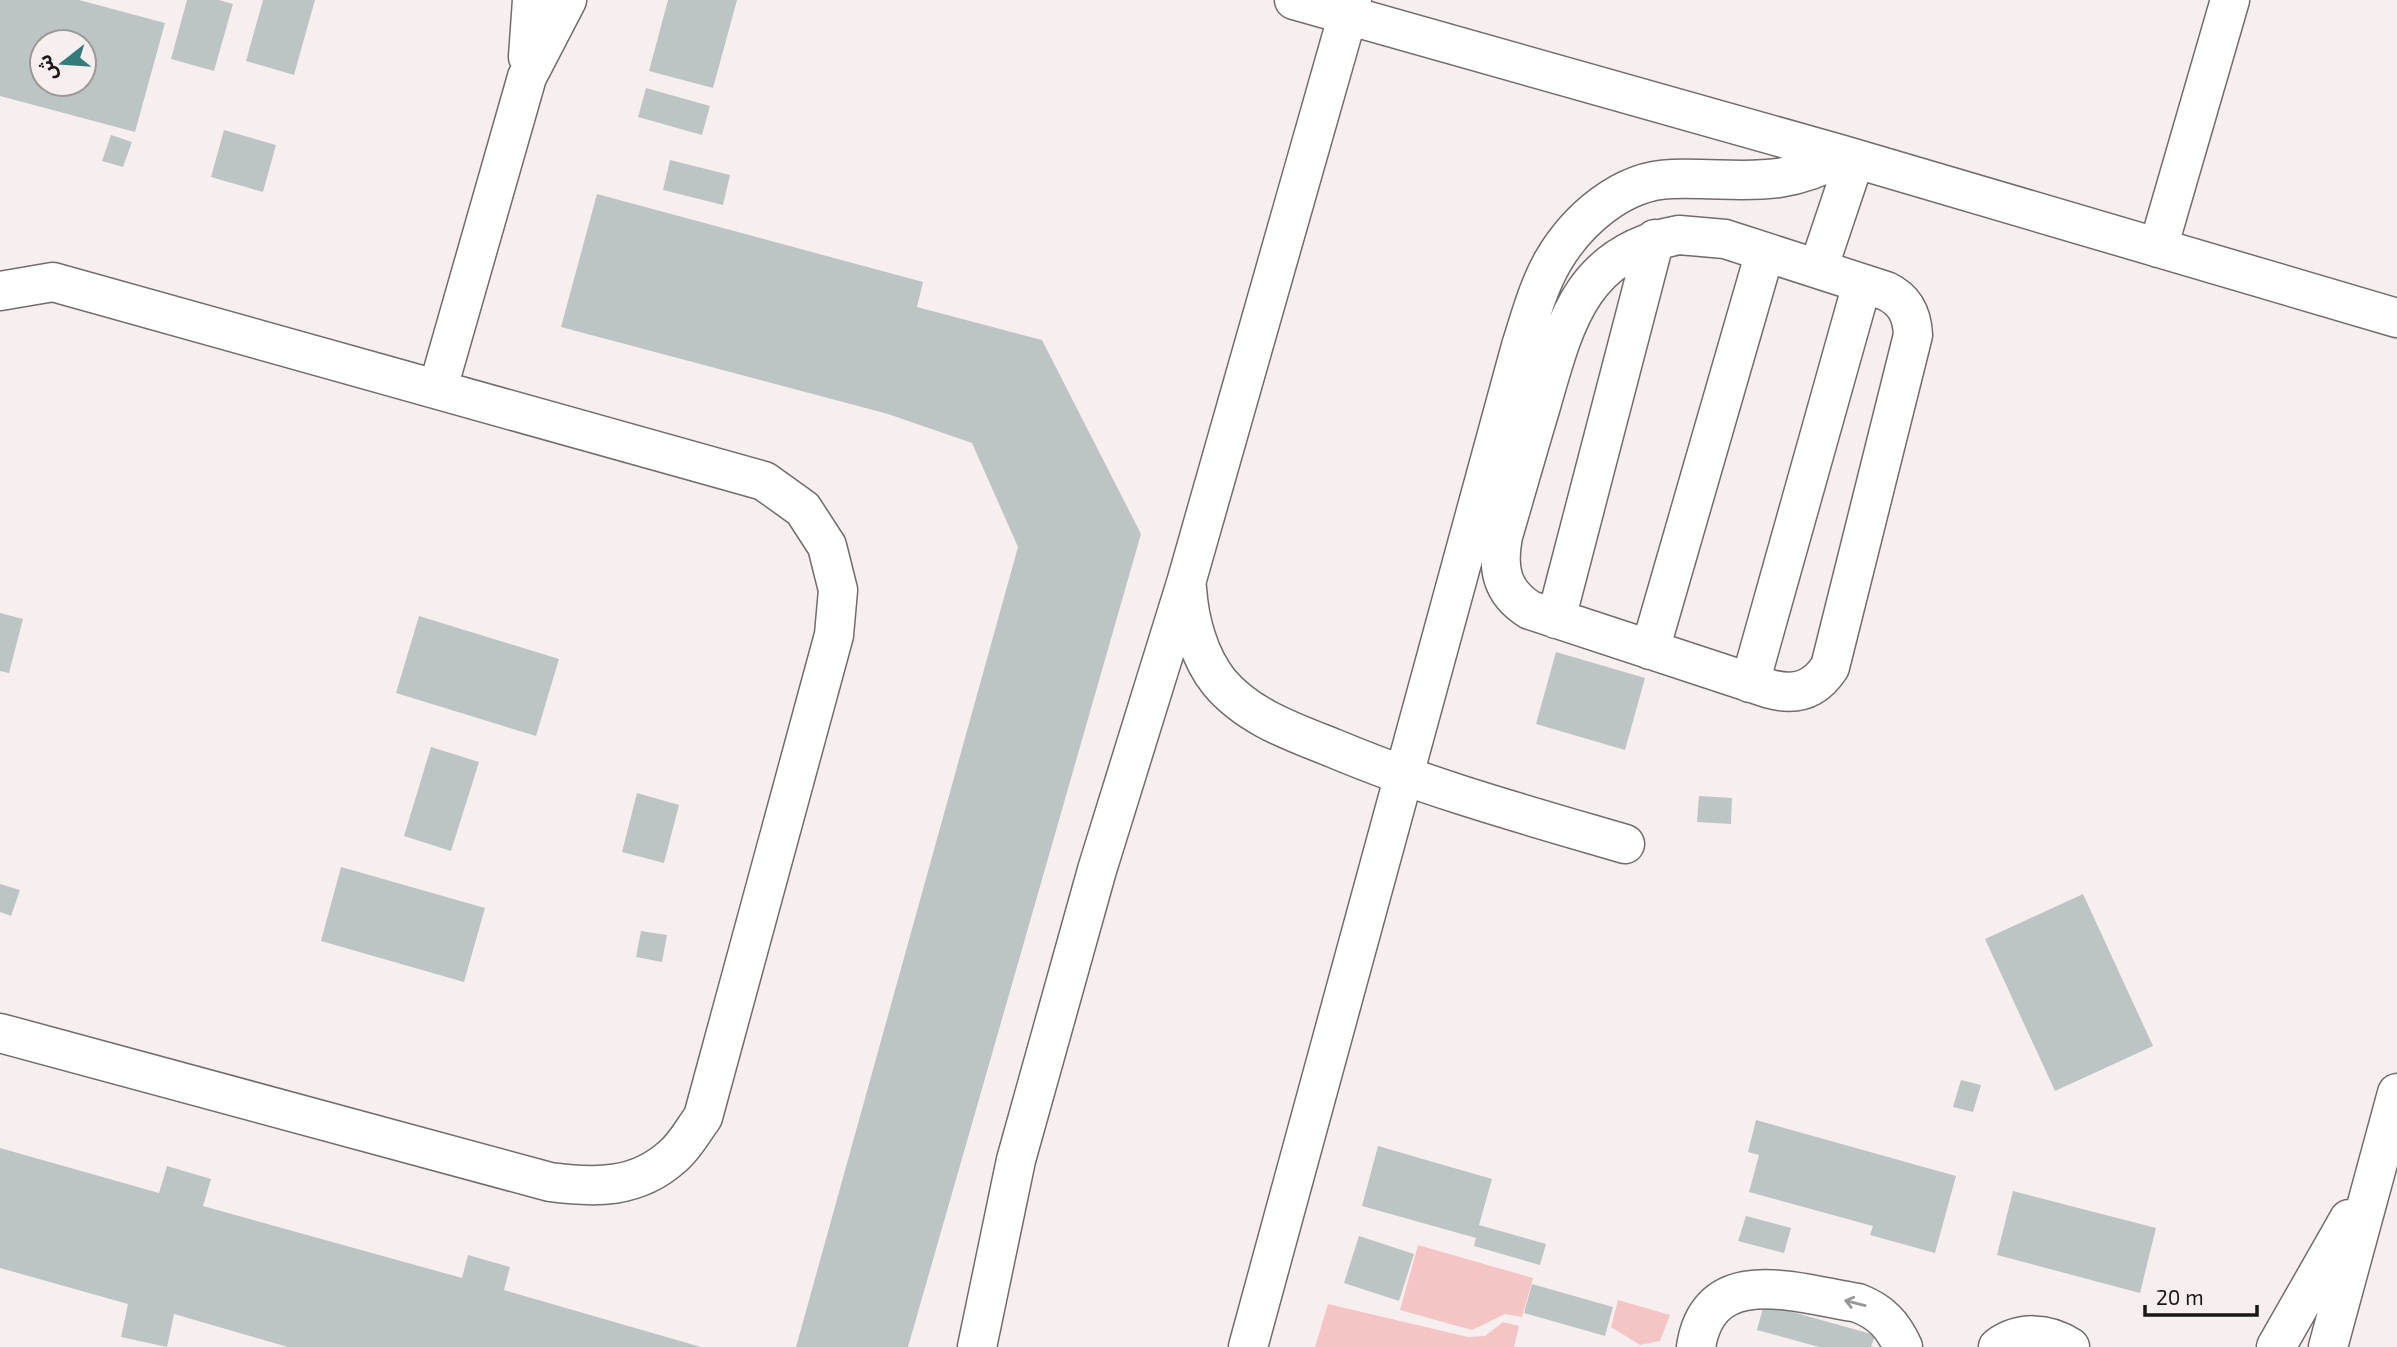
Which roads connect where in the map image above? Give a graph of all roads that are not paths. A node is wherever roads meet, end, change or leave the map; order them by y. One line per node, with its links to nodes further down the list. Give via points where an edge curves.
1 (532, 0): 6 (street)
2 (567, 0): 6 (street)
3 (1294, 0): 5 (street)
4 (2230, 0): 9 (street)
5 (1349, 8): 7 (street); 16 (street)
6 (527, 77): 15 (street)
7 (1849, 157): 9 (street); 11 (street); 20 (street, via 1797,177 1669,179 1637,186 1603,205 1568,238 1541,287 1521,346)
8 (1655, 239): 10 (street, via 1702,235); 17 (street); 17 (street, via 1620,255 1579,296 1557,349 1503,536 1500,566 1509,593 1530,610)
9 (2158, 248): 14 (street)
10 (1765, 252): 11 (street); 18 (street)
11 (1818, 269): 12 (street)
12 (1862, 284): 19 (street); 19 (street, via 1903,303 1910,313 1913,335 1830,667 1816,684 1796,693)
13 (0, 290): 15 (street, via 53,282)
14 (2397, 318)
15 (438, 388): 22 (street, via 764,481 803,509 827,546 838,590 834,635 704,1117 673,1156 635,1179 595,1188 550,1182)
16 (1186, 583): 20 (street, via 1204,658 1219,682 1241,703 1279,726); 25 (street, via 1097,870 1016,1160)
17 (1556, 619): 18 (street)
18 (1650, 650): 19 (street)
19 (1750, 683)
20 (1403, 777): 21 (street); 26 (street)
21 (1625, 844)
22 (0, 1033)
23 (2397, 1094): 24 (street)
24 (2374, 1178): 31 (street); 32 (street)
25 (977, 1347)
26 (1248, 1347)
27 (1696, 1347): 28 (street, one-way to 27, via 1886,1318 1873,1308 1763,1288 1731,1293 1717,1302 1699,1330)
28 (1903, 1347)
29 (1998, 1347): 30 (street, via 2031,1335 2054,1338)
30 (2070, 1347)
31 (2276, 1347)
32 (2328, 1347)

